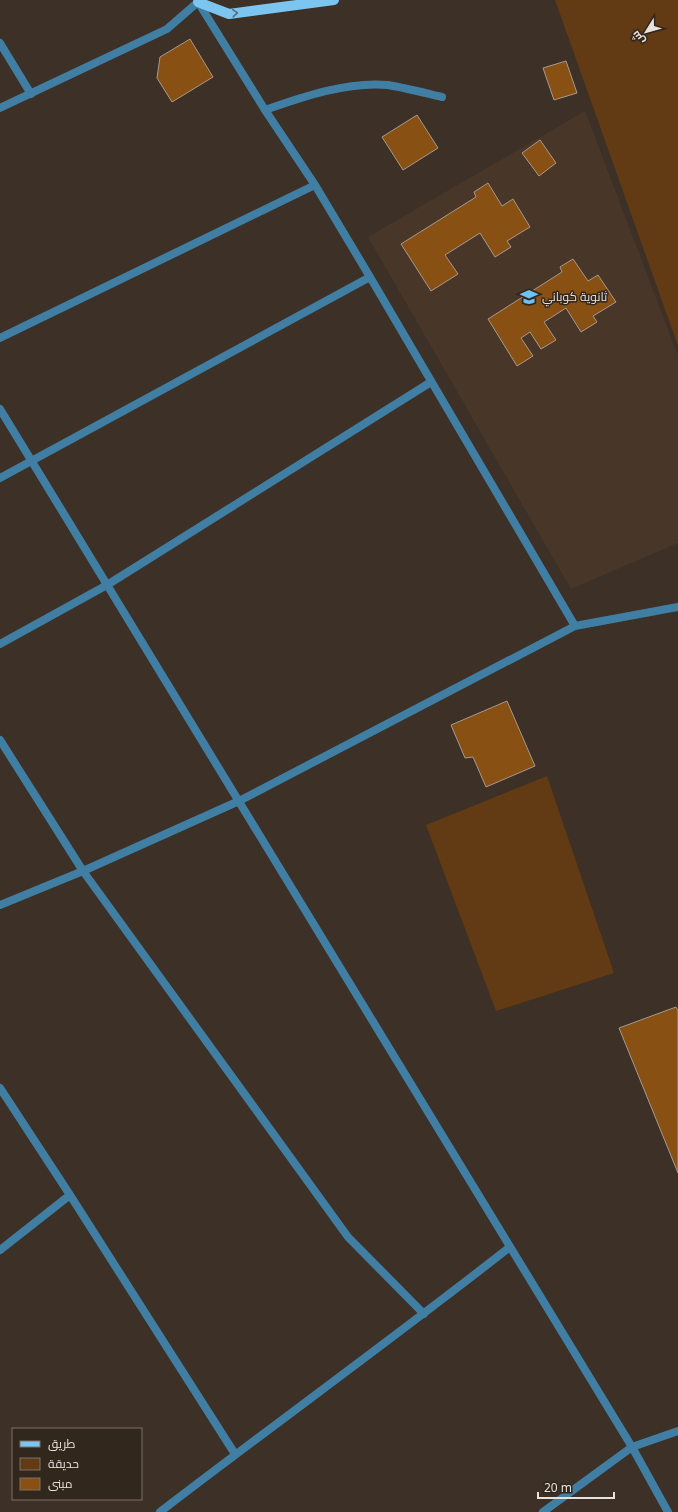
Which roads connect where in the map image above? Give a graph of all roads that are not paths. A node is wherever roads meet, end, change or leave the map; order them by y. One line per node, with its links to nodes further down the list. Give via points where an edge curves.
1 (334, 0): 2 (main road, one-way to 1, via 230,14)
2 (198, 1): 4 (street, via 167,29); 7 (street)
3 (0, 43): 4 (street)
4 (31, 94): 6 (street)
5 (442, 97): 7 (street, via 388,85 366,85 315,93)
6 (0, 108)
7 (265, 110): 8 (street)
8 (315, 185): 9 (street); 10 (street)
9 (370, 277): 11 (street); 13 (street)
10 (0, 338)
11 (431, 382): 15 (street); 17 (street)
12 (0, 409): 13 (street)
13 (31, 460): 14 (street); 15 (street)
14 (0, 478)
15 (107, 585): 18 (street); 20 (street)
16 (678, 607): 17 (street)
17 (575, 626): 20 (street)
18 (0, 644)
19 (0, 740): 21 (street)
20 (239, 801): 21 (street); 25 (street)
21 (84, 871): 22 (street); 27 (street, via 348,1237)
22 (0, 905)
23 (0, 1088): 24 (street)
24 (70, 1195): 26 (street); 30 (street)
25 (510, 1247): 27 (street); 29 (street)
26 (0, 1250)
27 (424, 1314): 30 (street)
28 (678, 1431): 29 (street)
29 (632, 1447): 32 (street); 33 (street)
30 (235, 1454): 31 (street)
31 (160, 1512)
32 (543, 1512)
33 (668, 1512)

